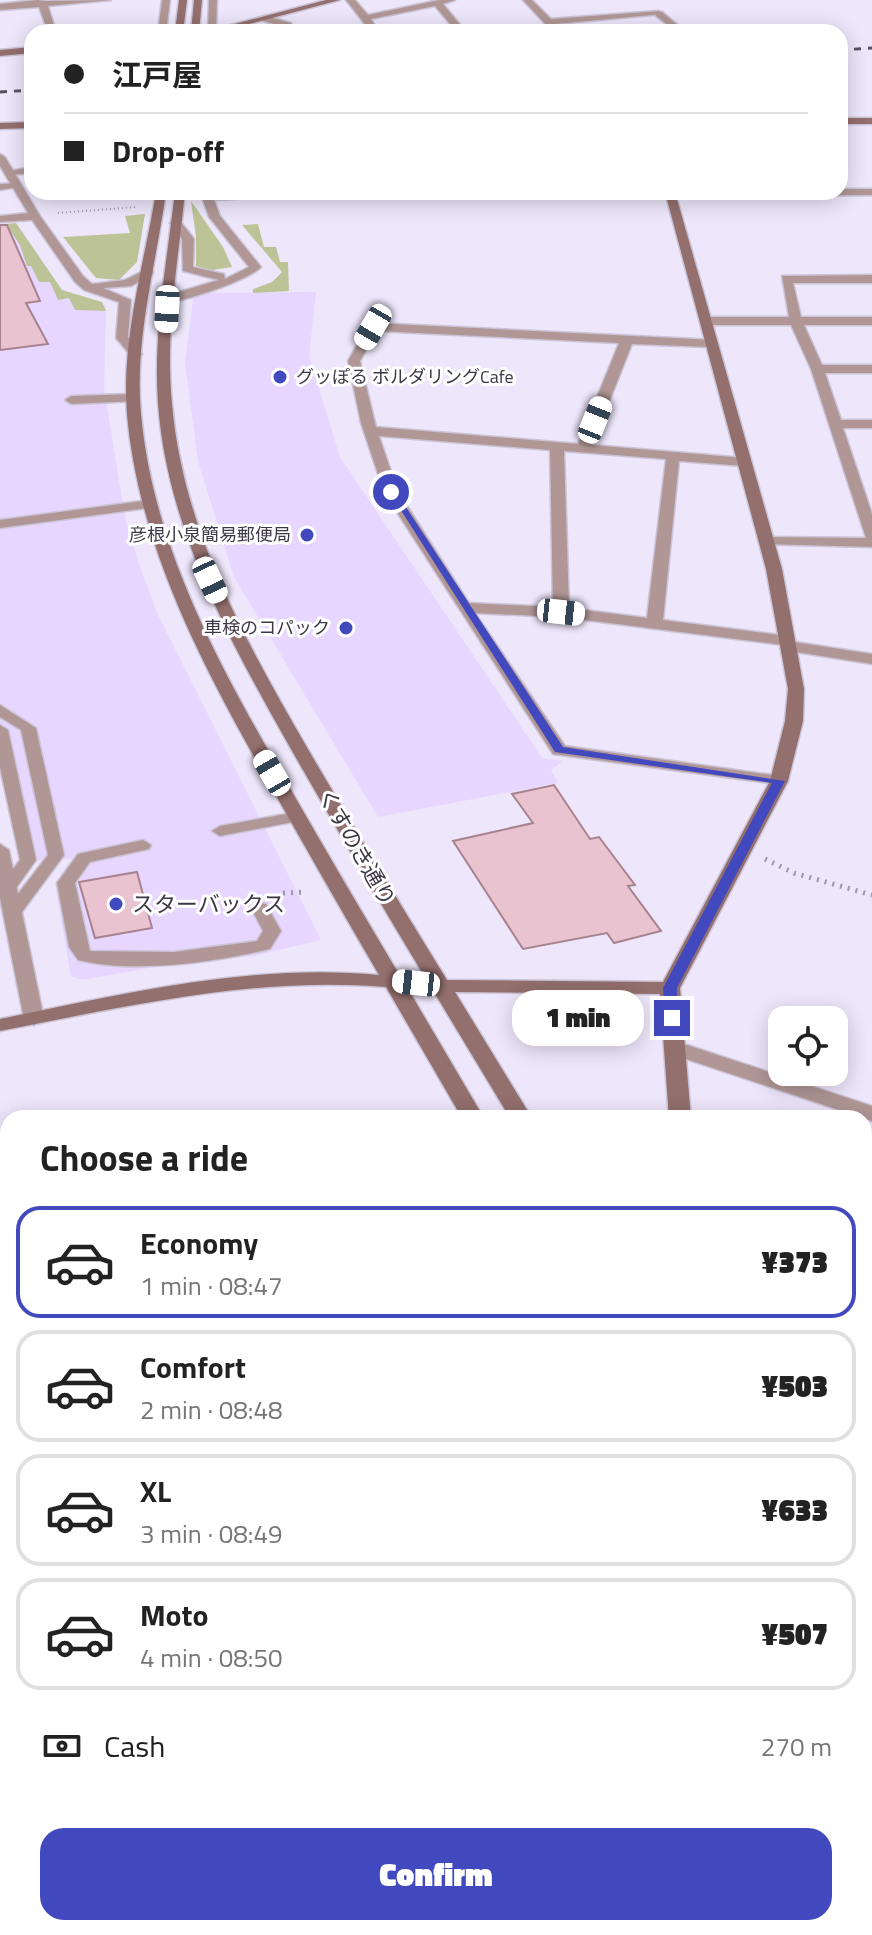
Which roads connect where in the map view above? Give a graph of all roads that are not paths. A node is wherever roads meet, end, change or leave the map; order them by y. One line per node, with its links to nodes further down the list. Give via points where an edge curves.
1 (107, 0): 11 (street)
2 (166, 0): 18 (street)
3 (183, 0): 19 (main road)
4 (198, 0): 20 (main road)
5 (213, 0): 21 (street)
6 (336, 0): 16 (main road)
7 (350, 0): 15 (street)
8 (451, 0): 12 (street)
9 (527, 0): 26 (street)
10 (645, 0): 14 (street)
11 (42, 2): 13 (street); 17 (street)
12 (437, 3): 15 (street); 25 (street)
13 (0, 7)
14 (659, 14): 27 (street); 28 (lane)
15 (366, 18): 24 (street)
16 (266, 19): 22 (main road); 23 (street)
17 (49, 24)
18 (163, 24)
19 (180, 24)
20 (196, 24)
21 (212, 24)
22 (245, 24)
23 (284, 24)
24 (370, 24)
25 (455, 24)
26 (551, 24)
27 (585, 24)
28 (672, 24)
29 (24, 51): 30 (main road)
30 (0, 53)
31 (848, 121): 32 (main road)
32 (872, 121)
33 (24, 125): 34 (main road)
34 (0, 126)
35 (4, 165): 36 (lane); 37 (street)
36 (24, 169)
37 (15, 185): 38 (lane); 41 (street)
38 (0, 187)
39 (848, 192): 40 (street)
40 (872, 192)
41 (24, 199)
42 (25, 200): 47 (street)
43 (160, 200): 50 (main road, くすのき通り)
44 (179, 200): 48 (main road, くすのき通り)
45 (207, 200): 51 (street, via 255,267)
46 (672, 200): 55 (main road)
47 (35, 216): 49 (street); 53 (street)
48 (177, 217): 51 (street, via 188,239 187,269 203,276); 54 (main road, くすのき通り)
49 (0, 219)
50 (149, 272): 53 (street, via 127,283); 60 (main road, くすのき通り)
51 (244, 277): 54 (street)
52 (872, 279): 56 (street, via 786,279)
53 (84, 283): 60 (street, via 125,300 122,338)
54 (169, 299): 95 (main road, くすのき通り, via 165,405 181,498 199,558 289,730)
55 (706, 321): 56 (street); 59 (main road)
56 (796, 321): 57 (street); 61 (street)
57 (872, 321)
58 (627, 340): 59 (street); 67 (street, via 373,327 354,361); 69 (street)
59 (710, 343): 71 (main road)
60 (136, 354): 63 (main road, くすのき通り)
61 (817, 369): 62 (street); 65 (street)
62 (872, 369)
63 (134, 398): 64 (lane); 74 (main road, くすのき通り)
64 (71, 400)
65 (835, 424): 66 (street); 72 (street)
66 (872, 424)
67 (371, 431): 68 (street); 79 (street, via 391,492)
68 (557, 446): 69 (street); 80 (street)
69 (584, 447): 70 (street)
70 (673, 455): 71 (street); 81 (street)
71 (744, 462): 77 (main road)
72 (854, 480): 73 (street); 76 (street)
73 (872, 480)
74 (150, 504): 75 (lane); 87 (main road, くすのき通り, via 167,563 197,633)
75 (0, 524)
76 (872, 536)
77 (766, 541): 78 (street); 82 (main road)
78 (872, 543)
79 (464, 608): 80 (street); 86 (street, via 559,750)
80 (561, 612): 81 (street)
81 (655, 622): 82 (street)
82 (789, 644): 83 (street); 86 (main road, via 796,689 794,721)
83 (872, 659)
84 (0, 710): 93 (lane, via 28,728 56,855)
85 (0, 730): 91 (lane, via 28,860)
86 (779, 781): 96 (main road)
87 (297, 817): 88 (lane); 94 (main road, くすのき通り)
88 (220, 831)
89 (143, 845): 92 (lane, via 84,858 66,883 84,956 112,959 264,945 272,931)
90 (0, 850): 91 (street)
91 (8, 887): 93 (street)
92 (260, 908)
93 (13, 912): 97 (street)
94 (391, 980): 95 (main road); 97 (main road, via 337,977 185,988); 100 (main road, くすのき通り)
95 (441, 986): 96 (main road); 101 (main road, くすのき通り)
96 (670, 988): 99 (main road)
97 (34, 1019): 98 (main road)
98 (0, 1025)
99 (675, 1048): 102 (main road); 103 (street)
100 (468, 1110)
101 (516, 1110)
102 (679, 1110)
103 (860, 1110)

